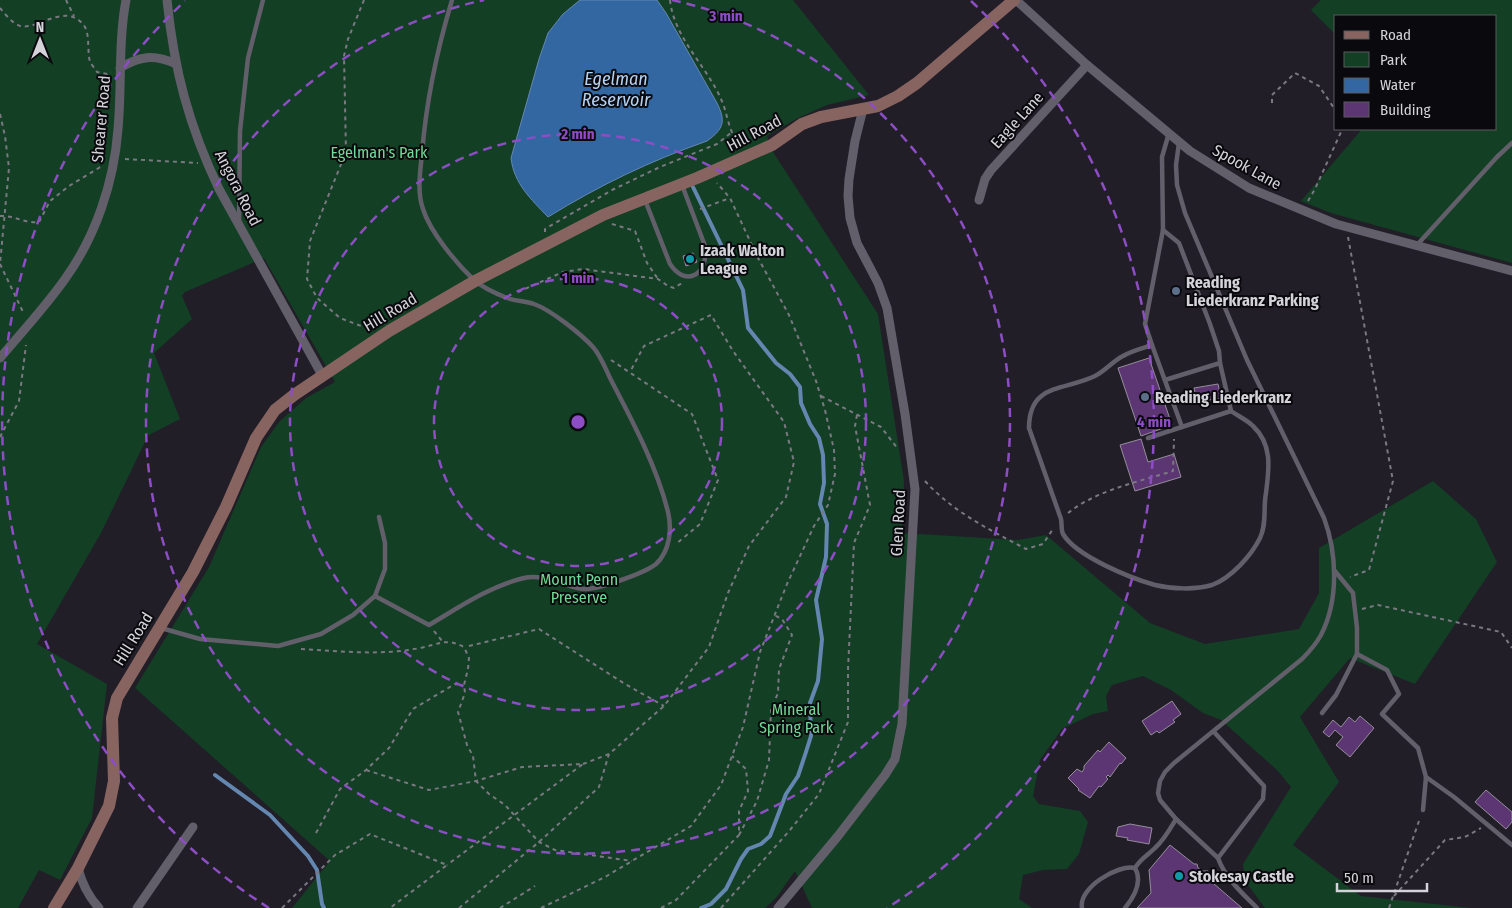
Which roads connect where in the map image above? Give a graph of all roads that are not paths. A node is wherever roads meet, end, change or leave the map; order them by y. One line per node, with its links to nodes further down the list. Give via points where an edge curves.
1 (126, 0): 8 (street, Shearer Road)
2 (168, 0): 6 (street, Angora Road)
3 (263, 0): 16 (lane, via 248,58 240,131)
4 (452, 0): 20 (lane, via 434,70 419,186 422,208 430,226)
5 (1015, 0): 7 (street, Spook Lane); 9 (street, Hill Road, via 917,83 878,106)
6 (176, 64): 8 (street, via 154,57 142,58); 16 (street, Angora Road, via 207,164)
7 (1087, 65): 10 (street, Spook Lane); 15 (street, Eagle Lane, via 992,170 985,179)
8 (120, 68): 22 (street, Shearer Road, via 118,132 100,211 82,251 58,288)
9 (863, 109): 13 (street, Hill Road, via 802,124 772,145); 44 (street, Glen Road, via 849,180 850,218 887,308 915,489 902,724 895,759 886,775)
10 (1169, 133): 11 (street, Spook Lane); 17 (lane, via 1162,157)
11 (1180, 142): 18 (street, Spook Lane, via 1248,188 1346,227); 30 (lane, via 1176,166 1180,198 1247,360 1324,518 1332,544)
12 (1512, 143): 18 (lane)
13 (682, 184): 14 (street, Hill Road); 14 (lane, via 706,256 702,269 690,276 680,275 670,264)
14 (644, 198): 20 (street, Hill Road)
15 (979, 200)
16 (239, 225): 24 (street, Angora Road)
17 (1163, 230): 21 (lane, via 1144,324); 23 (lane, via 1179,243 1210,324)
18 (1416, 246): 19 (street, Spook Lane)
19 (1512, 271)
20 (475, 281): 24 (street, Hill Road); 31 (lane, via 507,298 535,304 595,348 655,474 668,513 670,533 664,554 656,565 591,589 541,577 521,578 488,591 430,625)
21 (1152, 345): 25 (lane); 26 (lane, via 1124,355 1095,376 1039,397 1032,405 1029,428 1061,519 1062,533 1072,543 1090,557 1157,585 1200,588 1225,579 1261,537 1269,468 1267,447 1261,434)
22 (0, 358)
23 (1220, 363): 25 (lane); 26 (lane)
24 (322, 375): 32 (street, Hill Road, via 276,410 262,428 193,572)
25 (1165, 380): 27 (lane)
26 (1231, 411): 27 (lane)
27 (1182, 427): 28 (lane)
28 (1148, 438)
29 (379, 517): 31 (lane, via 385,543 385,569)
30 (1334, 570): 33 (lane, via 1353,593); 35 (lane, via 1328,616 1313,646 1302,659)
31 (375, 596): 32 (lane, via 354,615 321,634 278,646 200,639)
32 (160, 628): 42 (street, Hill Road, via 117,698 112,718 114,781 111,798)
33 (1357, 654): 34 (lane, via 1336,695); 36 (lane, via 1387,670 1398,694 1382,714 1418,748)
34 (1322, 713)
35 (1214, 732): 38 (lane, via 1164,772 1160,781 1160,800); 41 (lane, via 1264,786 1263,799)
36 (1426, 777): 37 (lane); 40 (lane)
37 (1422, 810)
38 (1176, 819): 41 (lane); 43 (lane, via 1165,838)
39 (193, 827): 47 (street)
40 (1512, 845)
41 (1218, 858): 50 (lane, via 1231,882)
42 (78, 868): 45 (street, Hill Road); 46 (street, via 89,897)
43 (1135, 868): 48 (lane, via 1124,868 1094,883 1081,899); 49 (lane, via 1139,884)
44 (781, 907)
45 (54, 908)
46 (98, 908)
47 (137, 908)
48 (1082, 908)
49 (1125, 908)
50 (1258, 908)

